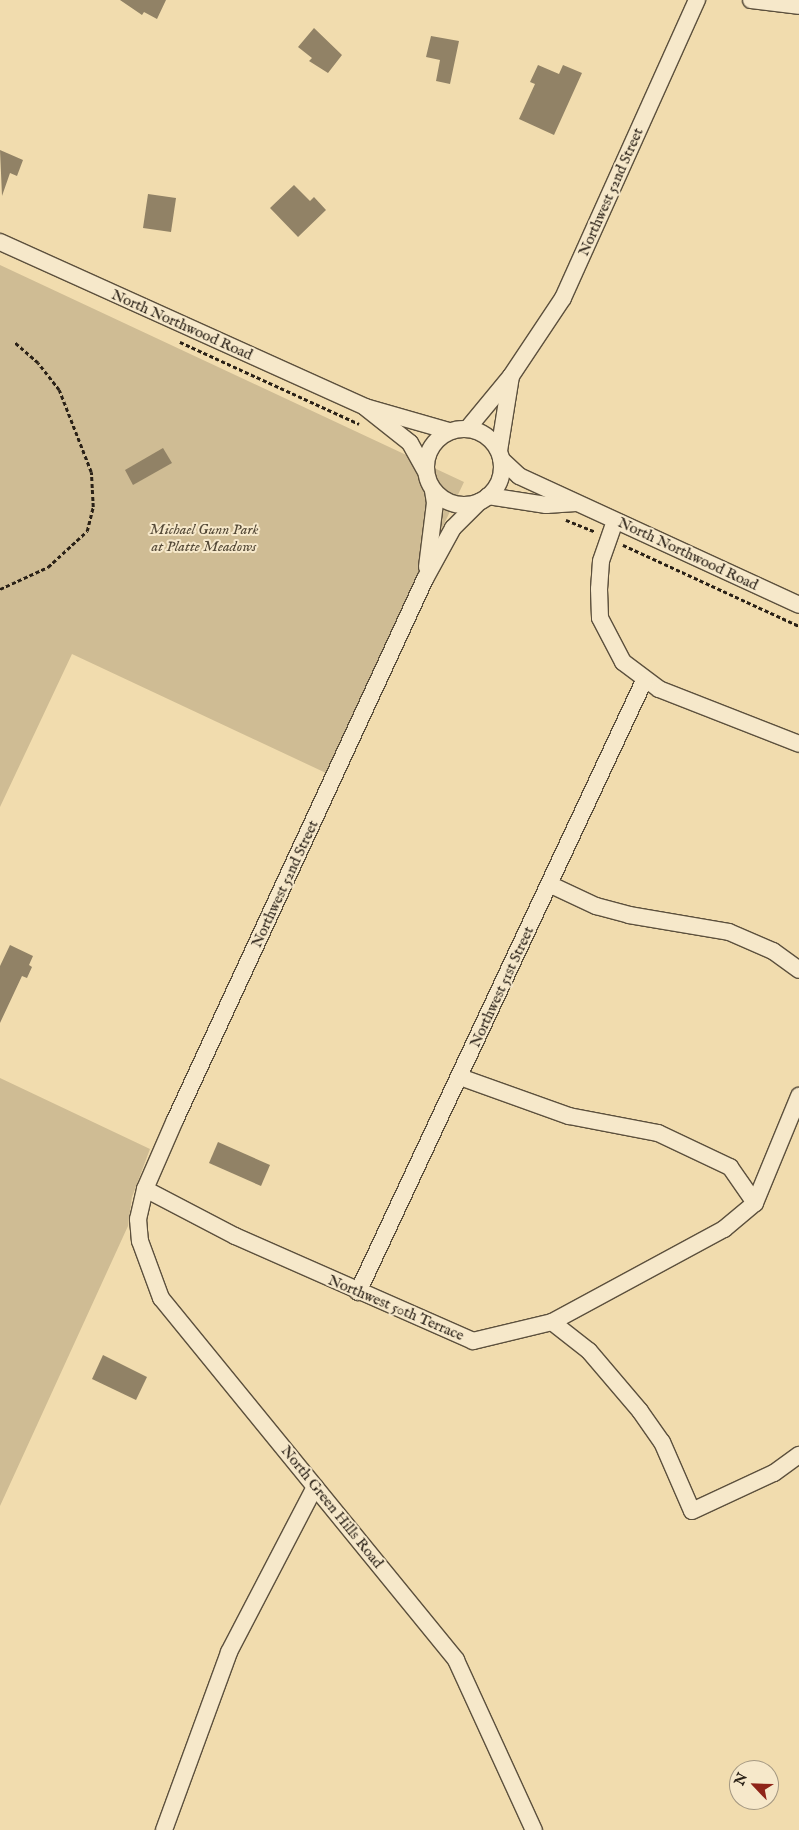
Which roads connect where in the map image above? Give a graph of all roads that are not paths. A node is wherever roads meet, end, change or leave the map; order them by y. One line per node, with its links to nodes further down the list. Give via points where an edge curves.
1 (697, 0): 5 (street, Northwest 52nd Street, via 563,298)
2 (751, 0): 3 (street)
3 (799, 6)
4 (0, 242): 6 (street, North Northwood Road)
5 (511, 376): 7 (street, Northwest 52nd Street); 9 (street, Northwest 52nd Street)
6 (364, 407): 8 (street, North Northwood Road); 10 (street, North Northwood Road, via 405,438)
7 (468, 428): 8 (street); 9 (street, via 486,436)
8 (449, 431): 10 (street, via 431,447)
9 (500, 455): 12 (street, via 500,478); 13 (street, North Northwood Road, via 518,476)
10 (425, 470): 11 (street)
11 (433, 490): 12 (street, via 449,502); 15 (street, Northwest 52nd Street, via 435,503)
12 (484, 499): 13 (street, North Northwood Road, via 546,505); 15 (street, Northwest 52nd Street, via 453,528)
13 (576, 503): 14 (street, North Northwood Road)
14 (615, 521): 16 (street, North Northwood Road); 17 (street, via 600,561 600,618 623,662)
15 (426, 579): 23 (street, Northwest 52nd Street)
16 (799, 605)
17 (644, 681): 18 (street); 19 (street, Northwest 51st Street)
18 (799, 744)
19 (551, 885): 20 (street, via 596,906 629,915 729,932 773,951); 21 (street, Northwest 51st Street)
20 (799, 970)
21 (460, 1077): 24 (street, via 569,1116 658,1133 730,1167); 25 (street, Northwest 51st Street)
22 (799, 1096): 24 (street, Northwest 50th Terrace)
23 (145, 1189): 25 (street, Northwest 50th Terrace, via 235,1236); 28 (street, North Green Hills Road, via 138,1219 140,1242 161,1298)
24 (755, 1203): 26 (street, Northwest 50th Terrace, via 724,1229)
25 (358, 1292): 26 (street, Northwest 50th Terrace, via 473,1341)
26 (552, 1322): 27 (street, via 589,1351 640,1411 662,1442 692,1511 774,1473)
27 (799, 1455)
28 (315, 1487): 29 (street, via 229,1652); 30 (street, North Green Hills Road, via 456,1660)
29 (164, 1830)
30 (534, 1830)

